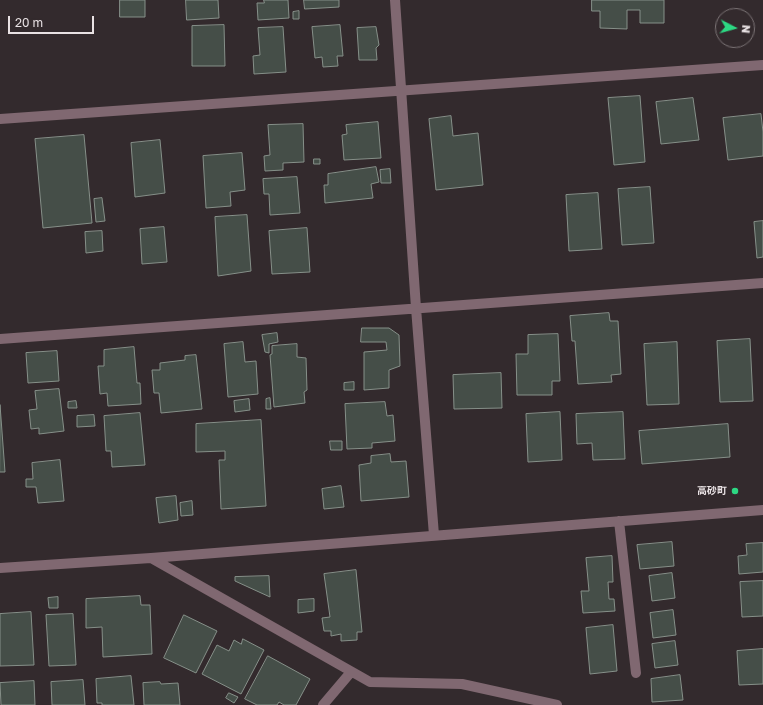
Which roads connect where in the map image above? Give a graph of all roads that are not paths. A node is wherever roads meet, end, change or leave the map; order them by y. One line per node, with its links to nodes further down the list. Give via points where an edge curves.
1 (395, 0): 3 (street)
2 (763, 65): 3 (street)
3 (402, 90): 4 (street); 6 (street)
4 (0, 119)
5 (763, 282): 6 (street)
6 (416, 308): 7 (street); 10 (street)
7 (0, 339)
8 (763, 510): 9 (street)
9 (619, 521): 10 (street); 14 (street)
10 (434, 535): 11 (street)
11 (152, 558): 12 (street); 13 (street)
12 (0, 568)
13 (351, 672): 15 (street); 16 (street, via 370,682 462,684)
14 (636, 673)
15 (323, 705)
16 (557, 705)

